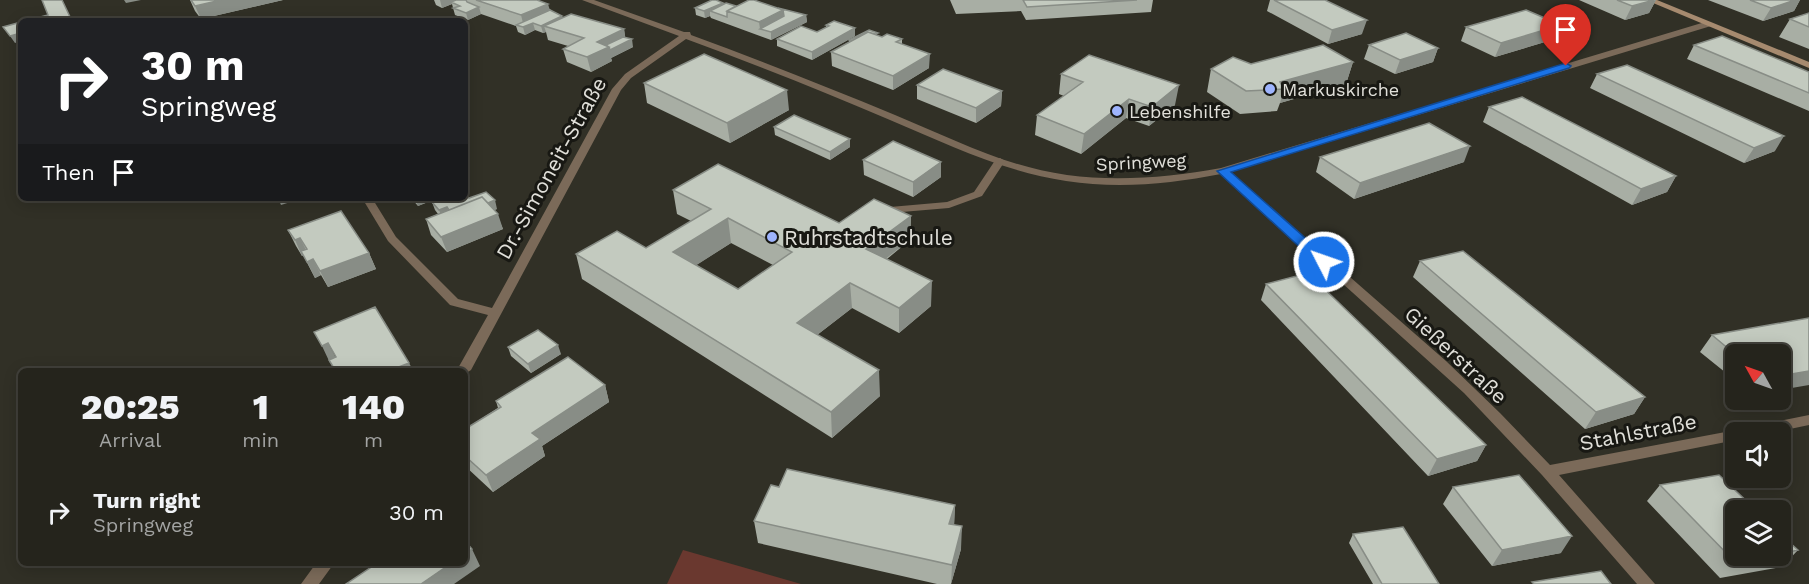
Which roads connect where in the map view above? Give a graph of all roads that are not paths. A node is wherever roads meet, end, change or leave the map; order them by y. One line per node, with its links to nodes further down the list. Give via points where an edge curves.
1 (586, 0): 4 (street, Springweg)
2 (1650, 0): 3 (street)
3 (1708, 24): 5 (street); 7 (street, Springweg)
4 (687, 34): 6 (street, Springweg); 10 (street, Dr.-Simoneit-Straße, via 628,76 617,89)
5 (1809, 65)
6 (1000, 161): 7 (street, Springweg, via 1053,176 1097,182 1172,180); 9 (street, via 978,194 949,205)
7 (1222, 171): 15 (street, Gießerstraße, via 1442,365)
8 (369, 201): 10 (street, via 392,239 454,302)
9 (890, 210)
10 (495, 313): 11 (street, Dr.-Simoneit-Straße)
11 (465, 368)
12 (1809, 420): 13 (street)
13 (1791, 424)
14 (1725, 437): 15 (street, Stahlstraße)
15 (1548, 471): 18 (street, Gießerstraße)
16 (324, 566): 17 (street)
17 (309, 584)
18 (1647, 584)

